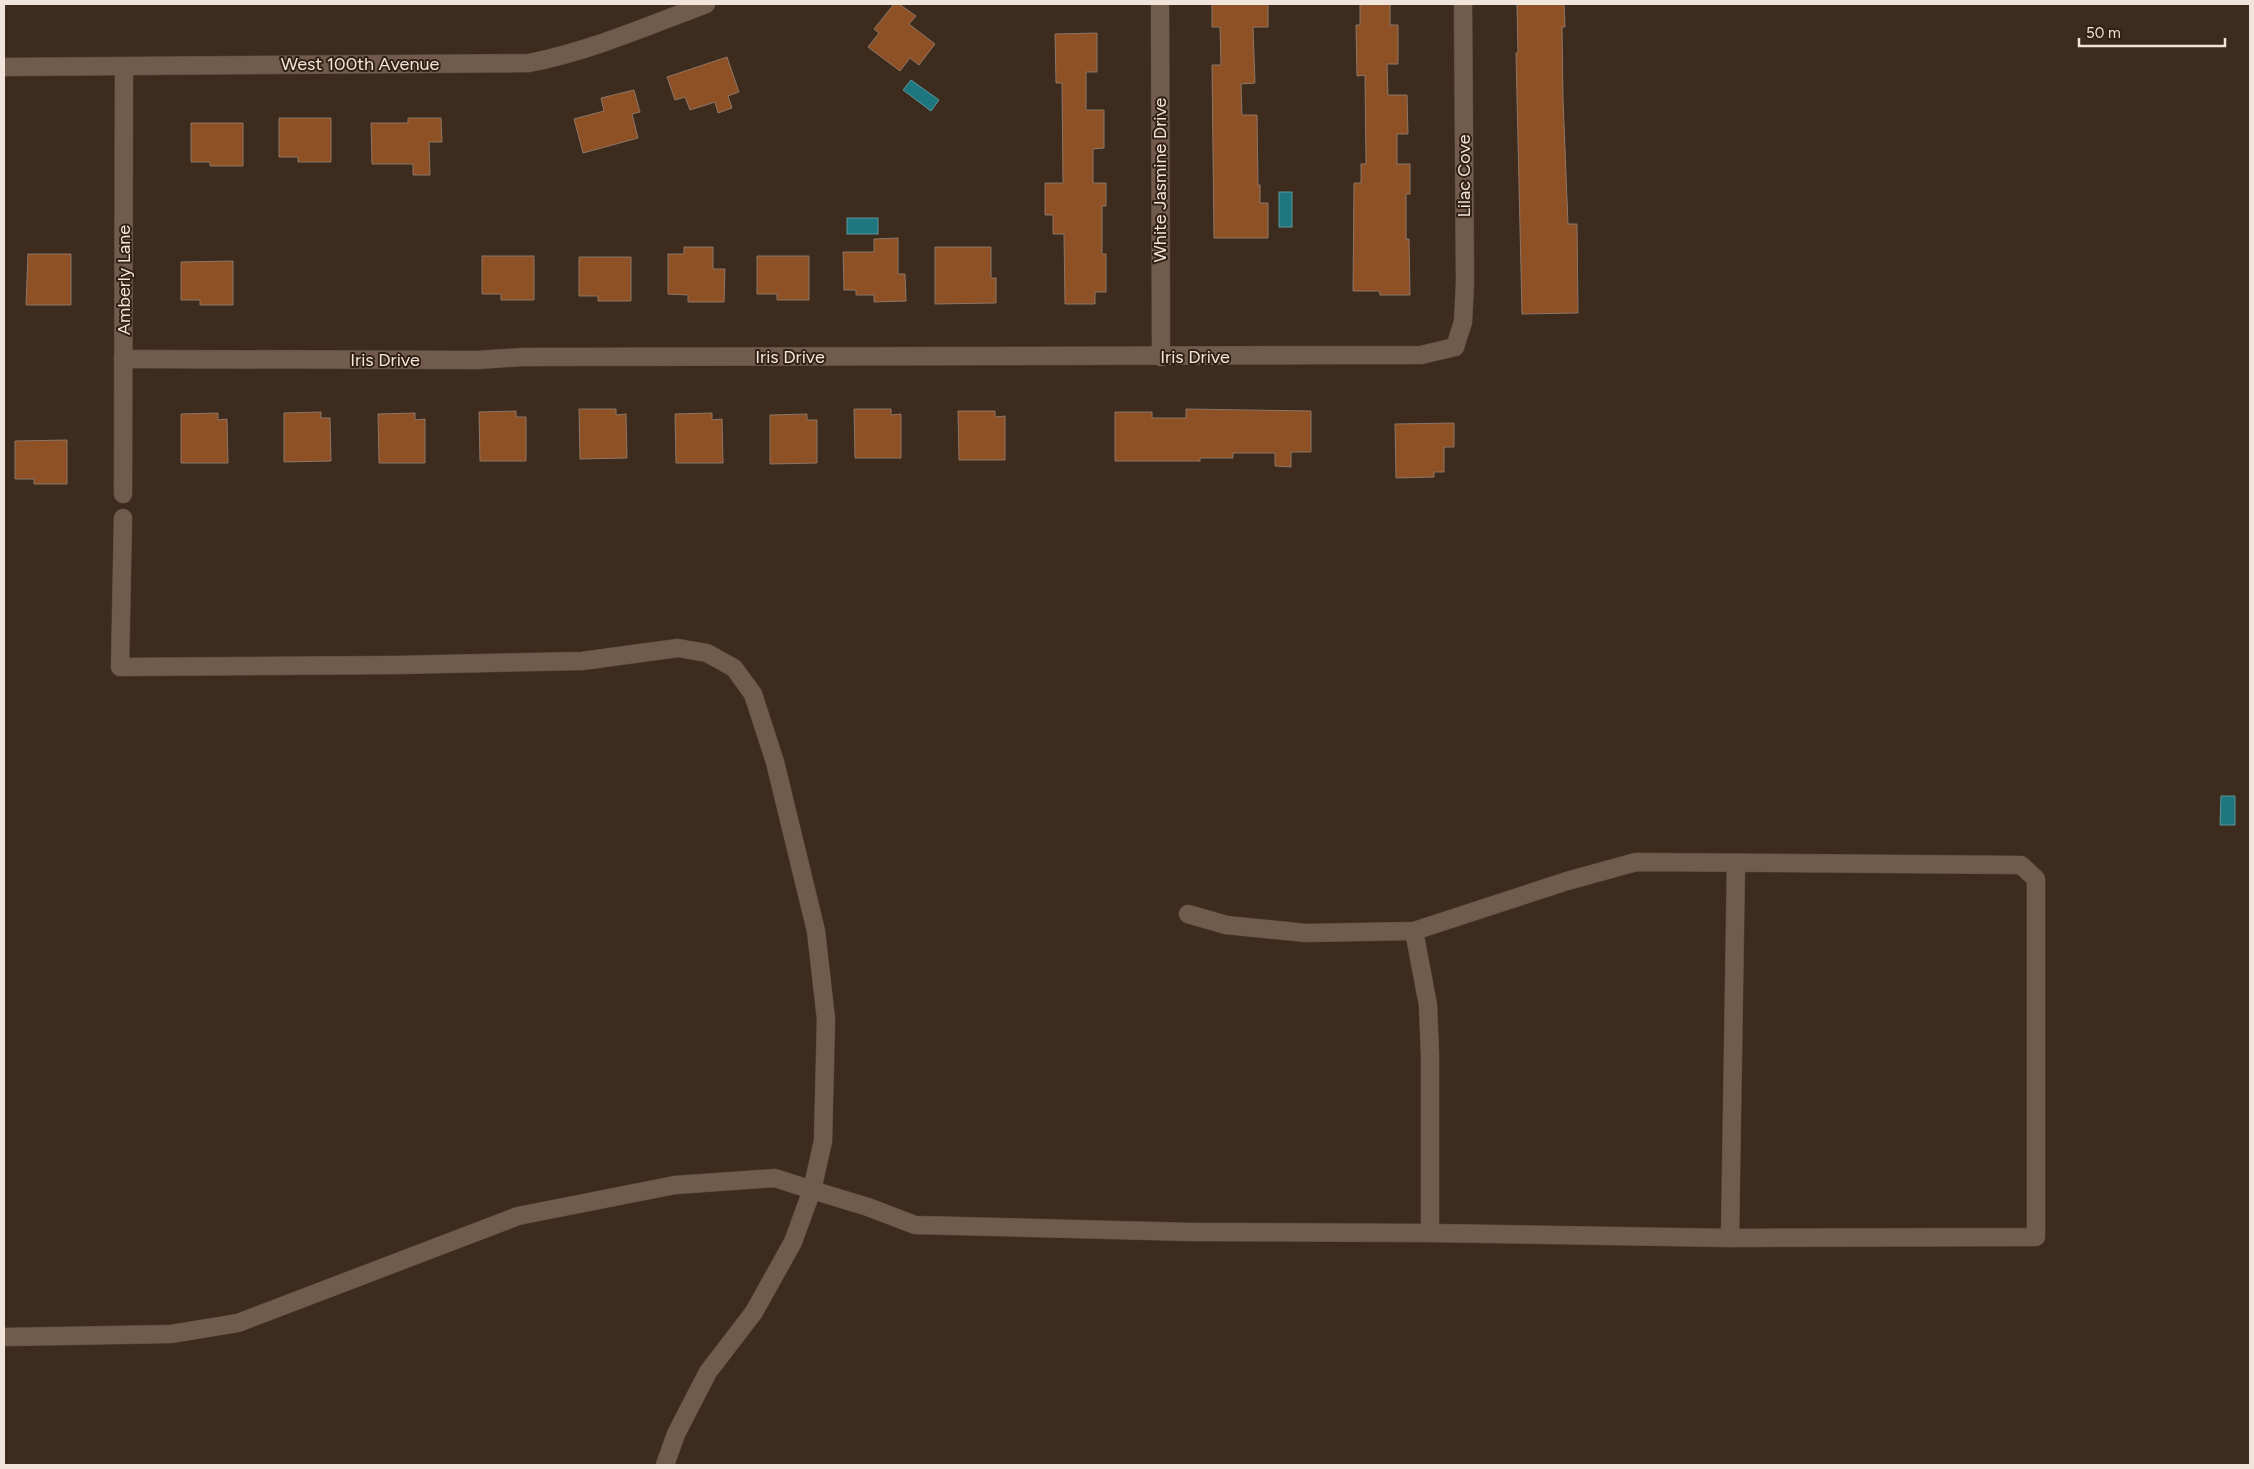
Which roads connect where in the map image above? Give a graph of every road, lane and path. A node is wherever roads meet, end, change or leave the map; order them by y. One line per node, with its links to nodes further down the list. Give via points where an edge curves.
1 (706, 4): 4 (street, West 100th Avenue, via 614,39 529,63)
2 (1160, 4): 7 (street, White Jasmine Drive)
3 (1463, 4): 6 (street, Lilac Cove, via 1465,283 1463,322)
4 (124, 66): 5 (street, West 100th Avenue); 8 (street, Amberly Lane)
5 (4, 67)
6 (1455, 347): 7 (street, Iris Drive, via 1421,355)
7 (1161, 357): 8 (street, Iris Drive)
8 (124, 359): 9 (street, Amberly Lane)
9 (123, 494)
10 (123, 518): 14 (street, via 120,667 582,661 678,648 707,653 734,668 753,694 775,762 816,931 826,1019 823,1141)
11 (1736, 863): 13 (street, via 1636,862); 16 (street); 16 (street, via 2021,865 2036,879 2036,1237)
12 (1188, 914): 13 (street, via 1226,925 1306,933)
13 (1414, 931): 15 (street, via 1428,1005)
14 (812, 1190): 15 (street, via 915,1225 1192,1232); 17 (street, via 775,1178 675,1185 518,1216 238,1323 171,1334); 18 (street, via 793,1242 754,1312 708,1372 676,1434)
15 (1430, 1233): 16 (street)
16 (1730, 1238)
17 (5, 1337)
18 (665, 1465)

